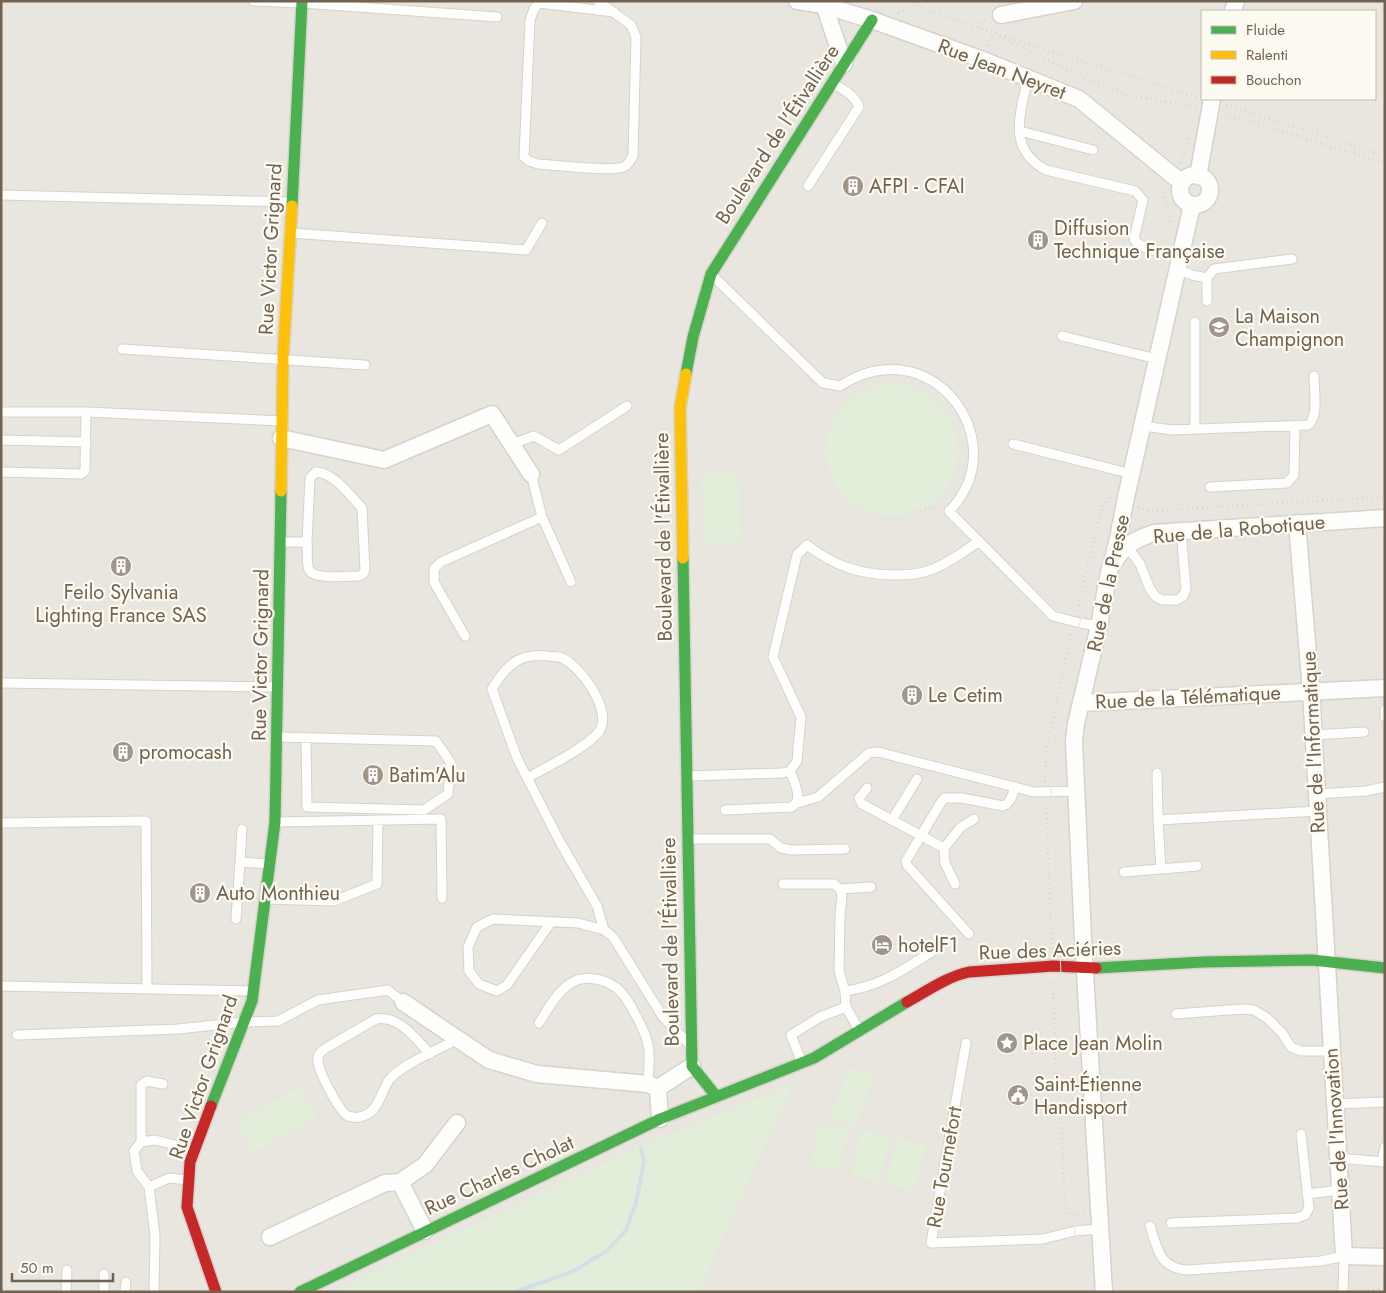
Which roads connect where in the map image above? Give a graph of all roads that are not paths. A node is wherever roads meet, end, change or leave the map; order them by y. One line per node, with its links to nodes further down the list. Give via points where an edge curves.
1 (253, 1): 2 (lane)
2 (262, 1): 6 (lane)
3 (598, 1): 8 (lane)
4 (797, 1): 7 (street, Rue Jean Neyret)
5 (1074, 1): 9 (street)
6 (302, 2): 10 (lane); 22 (street, Rue Victor Grignard)
7 (824, 5): 11 (street, Rue Jean Neyret); 12 (street)
8 (614, 12): 8 (lane, via 631,25 636,37 633,156 623,168 607,169 529,161 524,157 530,20 534,9 540,3)
9 (1001, 15)
10 (497, 17)
11 (872, 20): 12 (street, Boulevard de l'Étivallière); 13 (street, Rue Jean Neyret)
12 (844, 64): 14 (street, Boulevard de l'Étivallière)
13 (1028, 78): 16 (lane, via 1020,111); 19 (street, Rue Jean Neyret, via 1079,99)
14 (832, 83): 20 (lane, via 847,92 859,107); 28 (street, Boulevard de l'Étivallière)
15 (1208, 104): 18 (street)
16 (1020, 131): 17 (lane); 27 (lane, via 1020,142 1036,165 1135,190 1143,200 1134,239 1136,243)
17 (1093, 150)
18 (1198, 176): 19 (street, via 1188,177); 23 (street, via 1209,185 1210,195 1204,203)
19 (1182, 182): 23 (street, via 1182,198)
20 (808, 186)
21 (1, 195): 22 (lane)
22 (292, 202): 25 (street, Rue Victor Grignard)
23 (1192, 205): 27 (street, Rue de la Presse)
24 (542, 223): 25 (lane, via 526,250)
25 (291, 233): 34 (street, Rue Victor Grignard)
26 (1292, 259): 29 (lane, via 1214,269)
27 (1179, 262): 29 (lane, via 1192,276); 35 (street, Rue de la Presse)
28 (711, 274): 58 (lane, via 823,383 840,386 867,372 900,370 934,381 948,392 966,418 974,446 971,475 959,500 949,511); 79 (street, Boulevard de l'Étivallière, via 693,337 680,408)
29 (1207, 278): 30 (lane)
30 (1207, 301)
31 (1195, 322): 44 (lane)
32 (1062, 336): 35 (lane)
33 (122, 349): 34 (lane)
34 (283, 358): 36 (lane); 41 (street, Rue Victor Grignard)
35 (1157, 359): 42 (street, Rue de la Presse)
36 (365, 365)
37 (1314, 376): 43 (lane, via 1312,422)
38 (627, 406): 48 (lane, via 559,450 534,436)
39 (1, 412): 40 (lane)
40 (86, 412): 41 (lane); 47 (lane)
41 (282, 421): 45 (street, Rue Victor Grignard)
42 (1142, 426): 44 (lane); 52 (street, Rue de la Presse)
43 (1295, 426): 44 (lane); 53 (lane, via 1294,475 1287,484)
44 (1195, 429)
45 (281, 438): 48 (street, via 384,460 492,414); 59 (street, Rue Victor Grignard)
46 (1, 440): 47 (lane)
47 (86, 442): 50 (lane, via 85,471 81,474)
48 (512, 444): 51 (street)
49 (1013, 444): 52 (lane)
50 (1, 472)
51 (531, 474): 54 (lane)
52 (1132, 474): 62 (street, Rue de la Presse)
53 (1210, 487)
54 (542, 516): 63 (lane); 65 (lane, via 441,562 434,570 434,582)
55 (1385, 518): 56 (street, Rue de la Robotique)
56 (1297, 523): 57 (street, Rue de la Robotique); 69 (street, Rue de l'Informatique)
57 (1181, 531): 61 (street, Rue de la Robotique, via 1154,533); 61 (lane, via 1186,589 1177,600 1156,597 1135,555)
58 (979, 540): 64 (lane, via 1053,616); 77 (lane, via 950,561 912,575 858,572 822,556 807,545 797,555 773,657 800,717 797,761)
59 (280, 542): 60 (lane); 67 (street, Rue Victor Grignard)
60 (307, 542): 60 (lane, via 310,478 316,472 324,473 362,508 363,574 312,574 308,569)
61 (1126, 545): 62 (street, Rue de la Robotique)
62 (1109, 572): 64 (street, Rue de la Presse)
63 (571, 582)
64 (1098, 626): 70 (street, Rue de la Presse)
65 (465, 636)
66 (1, 683): 67 (lane)
67 (278, 688): 75 (street, Rue Victor Grignard)
68 (1385, 688): 69 (street, Rue de la Télématique)
69 (1311, 691): 70 (street, Rue de la Télématique); 74 (street, Rue de l'Informatique)
70 (1082, 703): 85 (street, Rue de la Presse, via 1074,741)
71 (1385, 710): 72 (lane)
72 (1385, 717)
73 (1364, 732): 74 (lane)
74 (1313, 735): 86 (street, Rue de l'Informatique)
75 (277, 737): 76 (lane); 94 (street, Rue Victor Grignard)
76 (306, 738): 76 (lane, via 436,741 451,763 448,794 424,810 307,807)
77 (790, 771): 79 (lane); 87 (lane, via 797,789)
78 (1157, 772): 93 (lane)
79 (686, 776): 98 (street, Boulevard de l'Étivallière)
80 (527, 778): 80 (lane, via 582,746 600,731 604,720 600,703 583,674 562,658 537,655 513,662 502,672 492,689); 114 (lane, via 597,906)
81 (917, 779): 92 (lane)
82 (1015, 787): 85 (lane, via 1034,792); 87 (lane, via 878,752 868,753 818,797); 97 (lane, via 1010,801 1003,806 945,798)
83 (1385, 787): 86 (lane)
84 (868, 788): 92 (lane, via 860,801)
85 (1076, 790): 118 (street, Rue de la Presse)
86 (1316, 794): 89 (street, Rue de l'Informatique)
87 (797, 803): 88 (lane, via 792,807)
88 (725, 810)
89 (1317, 811): 93 (lane); 117 (street, Rue de l'Informatique)
90 (974, 818): 99 (lane, via 961,827)
91 (378, 820): 94 (lane); 110 (lane, via 441,819); 111 (lane, via 377,884 334,901)
92 (892, 820): 97 (lane)
93 (1158, 820): 104 (lane)
94 (275, 822): 102 (street, Rue Victor Grignard)
95 (1, 823): 121 (lane, via 146,821)
96 (242, 829): 101 (lane)
97 (921, 837): 99 (lane); 115 (lane, via 906,861 907,865)
98 (687, 839): 100 (lane, via 770,839 781,848 791,850); 133 (street, Boulevard de l'Étivallière)
99 (944, 848): 107 (lane, via 945,863)
100 (845, 849)
101 (240, 862): 102 (lane); 112 (lane)
102 (270, 864): 111 (street, Rue Victor Grignard)
103 (1197, 866): 104 (lane)
104 (1161, 869): 105 (lane)
105 (1124, 872)
106 (783, 884): 109 (lane, via 834,884)
107 (955, 884)
108 (871, 887): 109 (lane)
109 (840, 889): 123 (lane, via 839,971)
110 (442, 898)
111 (265, 899): 122 (street, Rue Victor Grignard)
112 (236, 919)
113 (551, 922): 113 (lane, via 507,985 497,991 479,984 469,971 468,947 477,927 493,919); 114 (lane)
114 (604, 930): 133 (lane, via 614,937 663,1017)
115 (968, 934)
116 (933, 951): 123 (lane, via 883,982)
117 (1325, 960): 118 (street, Rue des Aciéries); 119 (street, Rue des Aciéries); 134 (street, Rue de l'Innovation)
118 (1085, 966): 129 (street, Rue des Aciéries, via 956,975); 156 (street, Rue de la Presse)
119 (1385, 968)
120 (1, 986): 121 (lane)
121 (147, 989): 122 (lane)
122 (253, 991): 127 (street, Rue Victor Grignard)
123 (845, 991): 125 (lane)
124 (403, 1002): 127 (lane, via 388,990 318,1000 278,1021); 131 (street)
125 (846, 1007): 129 (lane); 136 (lane, via 820,1017 790,1035)
126 (1176, 1014): 134 (lane, via 1254,1010 1282,1033 1291,1047 1301,1052)
127 (244, 1022): 130 (lane, via 178,1029); 148 (street, Rue Victor Grignard)
128 (540, 1023): 139 (lane, via 566,986 592,978 611,984 620,991 638,1020 648,1045)
129 (859, 1030): 136 (street, Rue des Aciéries)
130 (17, 1035)
131 (458, 1039): 135 (lane); 139 (street, via 488,1060 537,1074)
132 (966, 1043): 156 (lane, Rue Tournefort, via 931,1243 1043,1239)
133 (691, 1046): 137 (street, Boulevard de l'Étivallière)
134 (1331, 1051): 142 (street, Rue de l'Innovation)
135 (430, 1054): 135 (lane, via 410,1033 384,1017 376,1018 326,1048 318,1059 340,1109 348,1116 358,1118 376,1107 389,1080)
136 (802, 1062): 140 (street, Rue des Aciéries)
137 (692, 1066): 139 (street); 140 (street, Boulevard de l'Étivallière)
138 (163, 1084): 146 (lane, via 147,1081 141,1085)
139 (653, 1086): 143 (street)
140 (716, 1096): 143 (street, Rue Charles Cholat)
141 (1385, 1102): 142 (lane)
142 (1334, 1104): 149 (street, Rue de l'Innovation)
143 (660, 1120): 159 (street, Rue Charles Cholat)
144 (457, 1123): 152 (street, via 425,1165)
145 (1301, 1134): 155 (lane)
146 (141, 1142): 148 (lane, via 155,1140); 153 (lane, via 134,1151 137,1171)
147 (1385, 1147): 150 (lane)
148 (195, 1150): 151 (street, Rue Victor Grignard, via 190,1162)
149 (1338, 1158): 150 (lane); 154 (street, Rue de l'Innovation)
150 (1384, 1162)
151 (189, 1180): 153 (lane, via 169,1178); 172 (street, Rue Victor Grignard, via 187,1207)
152 (400, 1182): 159 (street); 160 (street, via 385,1183)
153 (150, 1187): 171 (lane, via 155,1236)
154 (1340, 1190): 155 (lane); 161 (street, Rue de l'Innovation)
155 (1307, 1194): 157 (lane, via 1309,1208 1305,1215 1297,1218)
156 (1098, 1221): 166 (street, Rue de la Presse)
157 (1171, 1222)
158 (1150, 1226): 161 (lane, via 1160,1256 1177,1269)
159 (425, 1231): 173 (street, Rue Charles Cholat)
160 (270, 1237)
161 (1344, 1256): 162 (street); 167 (lane)
162 (1385, 1257)
163 (67, 1270): 168 (lane)
164 (104, 1274): 169 (lane)
165 (126, 1282): 170 (lane)
166 (1102, 1290)
167 (1343, 1291)
168 (66, 1292)
169 (104, 1292)
170 (125, 1292)
171 (154, 1292)
172 (216, 1292)
173 (300, 1292)

